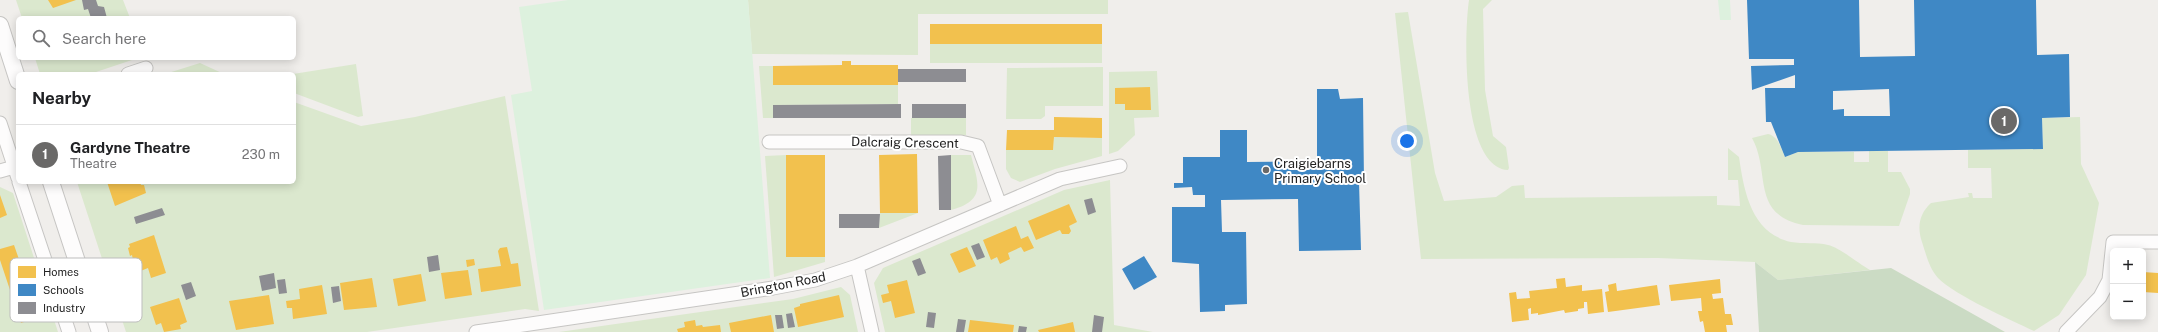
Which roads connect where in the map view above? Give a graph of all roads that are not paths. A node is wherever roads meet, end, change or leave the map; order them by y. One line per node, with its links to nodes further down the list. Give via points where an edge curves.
1 (0, 25): 4 (street)
2 (146, 68): 3 (street)
3 (134, 72)
4 (16, 75)
5 (0, 123): 9 (street)
6 (770, 142): 12 (street, Dalcraig Crescent, via 961,142 978,146)
7 (1120, 166): 12 (street, Brington Road, via 1060,179)
8 (0, 171): 9 (street)
9 (16, 172)
10 (21, 184): 14 (street)
11 (52, 184): 15 (street)
12 (1000, 204): 16 (street, Brington Road)
13 (2158, 242): 23 (street, via 2113,242 2108,280 2100,297)
14 (45, 258)
15 (76, 258)
16 (856, 266): 21 (street, Brington Road, via 815,280 773,288); 22 (street)
17 (66, 322): 19 (street)
18 (97, 322): 20 (street)
19 (69, 332)
20 (100, 332)
21 (476, 332)
22 (872, 332)
23 (2066, 332)

